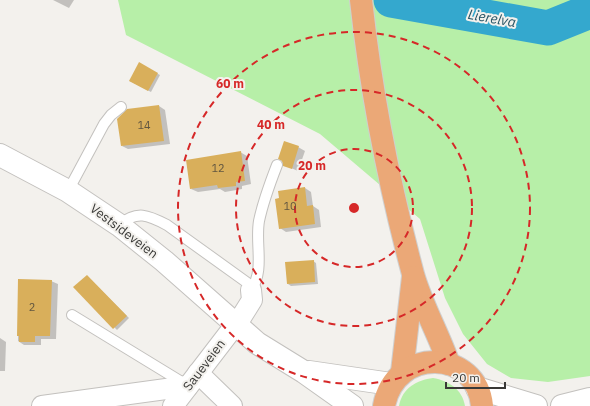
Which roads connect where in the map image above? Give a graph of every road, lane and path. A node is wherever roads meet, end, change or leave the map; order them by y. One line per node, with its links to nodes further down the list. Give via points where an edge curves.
1 (361, 0): 7 (main road, via 367,55 381,135)
2 (120, 106): 5 (lane, via 104,124)
3 (0, 156): 5 (main road, Vestsideveien)
4 (276, 165): 8 (lane, via 259,222 259,272 257,282)
5 (68, 191): 6 (main road, Vestsideveien)
6 (119, 225): 8 (lane, via 128,218 139,215 152,217 249,284); 10 (main road, Vestsideveien, via 164,261)
7 (414, 275): 11 (main road); 13 (main road)
8 (251, 290): 10 (street, via 252,300)
9 (72, 315): 14 (lane)
10 (234, 325): 12 (main road, Vestsideveien, via 257,343); 14 (street, Saueveien)
11 (449, 364): 13 (main road, via 425,362); 15 (main road, via 465,373)
12 (304, 372): 13 (main road, Vestsideveien); 20 (main road, Vestsideveien)
13 (397, 378): 21 (main road)
14 (193, 380): 17 (street); 18 (street, Saueveien); 19 (street)
15 (479, 397): 22 (main road)
16 (590, 399): 23 (main road)
17 (42, 406)
18 (174, 406)
19 (232, 406)
20 (352, 406)
21 (384, 406)
22 (536, 406)
23 (562, 406)

